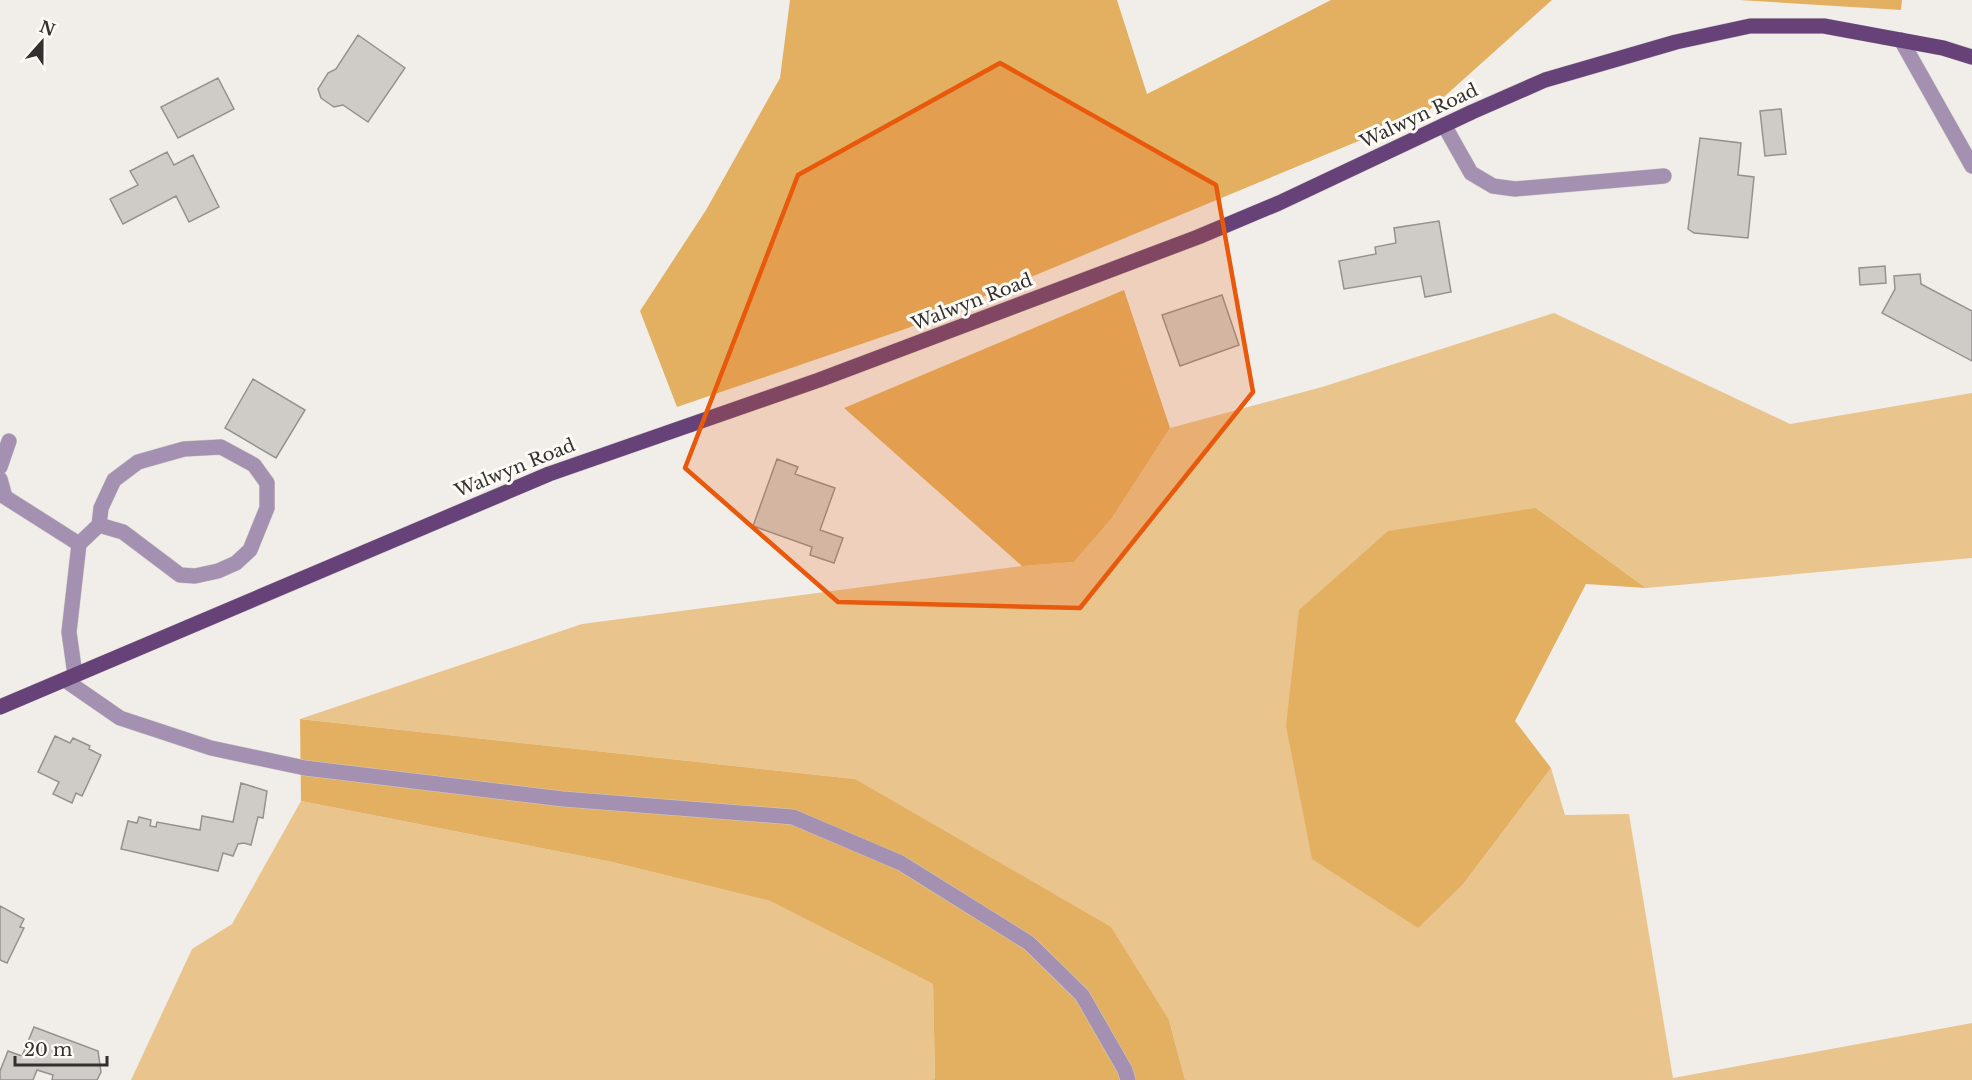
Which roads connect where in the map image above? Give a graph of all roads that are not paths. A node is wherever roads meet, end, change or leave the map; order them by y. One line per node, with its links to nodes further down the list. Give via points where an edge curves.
1 (1901, 40): 2 (main road, Walwyn Road); 3 (main road, Walwyn Road, via 1824,26 1749,26 1676,42 1545,80); 4 (street)
2 (1972, 57)
3 (1444, 125): 5 (street, via 1471,173 1493,186 1515,189); 11 (main road, Walwyn Road, via 1198,237 819,381 549,474)
4 (1972, 166)
5 (1665, 176)
6 (9, 441): 7 (street)
7 (0, 467)
8 (0, 479): 10 (street, via 5,497)
9 (99, 525): 9 (street, via 101,508 114,480 138,462 184,449 221,447 254,465 267,483 267,508 250,550 236,563 218,571 180,575 123,532); 10 (street)
10 (79, 544): 11 (street, via 69,632)
11 (70, 677): 12 (main road, Walwyn Road); 13 (street, via 120,718 211,748 305,768 563,799 793,817 902,863 1029,943 1082,995)
12 (0, 707)
13 (1128, 1080)

